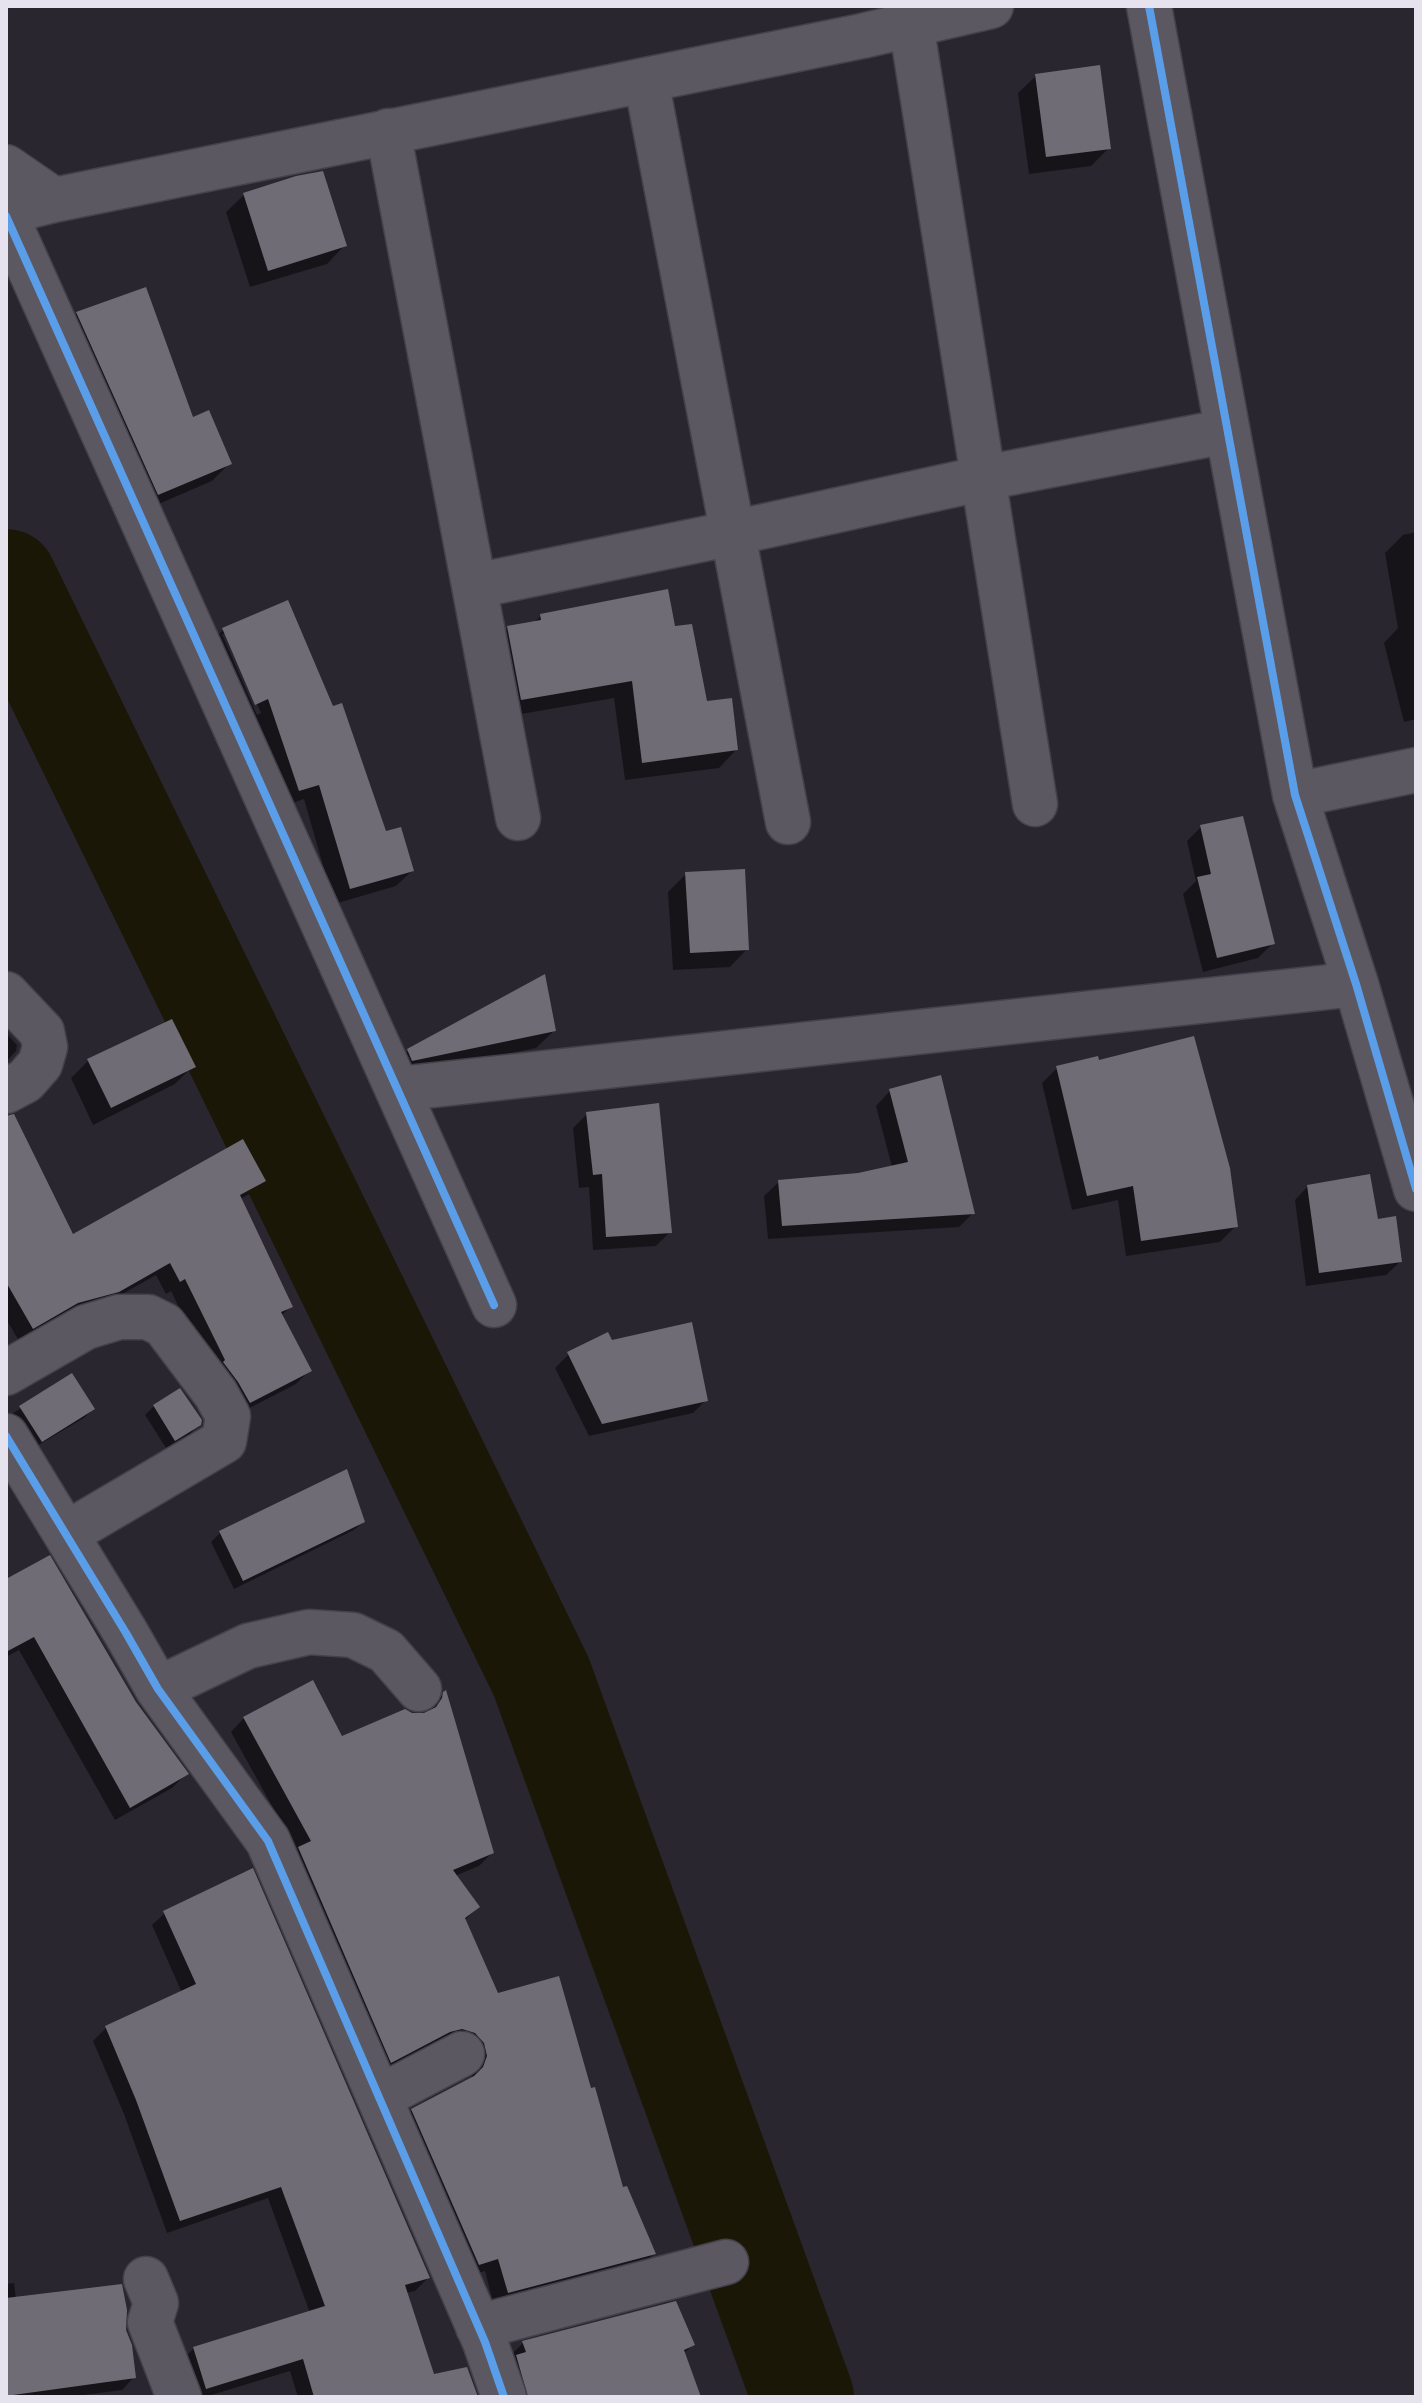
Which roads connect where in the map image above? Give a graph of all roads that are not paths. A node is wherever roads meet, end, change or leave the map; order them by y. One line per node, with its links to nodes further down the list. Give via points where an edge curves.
1 (991, 6): 3 (street)
2 (1149, 6): 9 (street)
3 (911, 24): 4 (street); 10 (street)
4 (646, 80): 5 (street); 11 (street)
5 (388, 131): 7 (street); 12 (street)
6 (6, 167): 7 (street)
7 (54, 200): 8 (street)
8 (6, 214): 20 (street)
9 (1227, 431): 10 (street); 14 (street)
10 (984, 478): 11 (street); 15 (street)
11 (733, 533): 12 (street); 17 (street)
12 (475, 586): 16 (street)
13 (1416, 770): 14 (street)
14 (1295, 795): 18 (street)
15 (1035, 804)
16 (518, 818)
17 (788, 822)
18 (1356, 984): 20 (street); 22 (street)
19 (6, 994): 21 (street, via 42,1032 45,1047 40,1064 25,1081)
20 (398, 1089): 23 (street)
21 (6, 1091)
22 (1416, 1189)
23 (494, 1305)
24 (6, 1373): 26 (street, via 86,1327 119,1317 148,1317 164,1325 228,1416 224,1441)
25 (6, 1436): 26 (street)
26 (66, 1534): 27 (street)
27 (158, 1689): 28 (street, via 248,1646 309,1632 353,1635 386,1651); 30 (street, via 268,1841)
28 (419, 1689)
29 (462, 2054): 30 (street)
30 (380, 2097): 33 (street)
31 (726, 2262): 33 (street)
32 (146, 2279): 34 (street, via 156,2303 150,2322)
33 (478, 2327): 35 (street)
34 (179, 2397)
35 (504, 2397)

